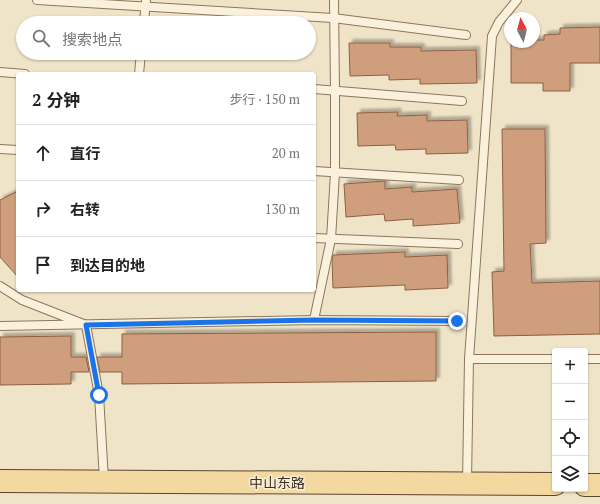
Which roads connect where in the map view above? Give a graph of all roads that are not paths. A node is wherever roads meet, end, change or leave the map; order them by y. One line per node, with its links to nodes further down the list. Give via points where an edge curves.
1 (37, 0): 4 (lane)
2 (334, 0): 8 (lane)
3 (517, 0): 30 (lane, via 498,22 492,36)
4 (146, 3): 5 (lane); 6 (lane)
5 (145, 16)
6 (308, 16)
7 (316, 17): 8 (lane)
8 (333, 18): 9 (lane); 15 (lane)
9 (466, 35)
10 (140, 60): 12 (lane)
11 (0, 72): 13 (lane)
12 (139, 72)
13 (16, 73)
14 (316, 89): 15 (lane)
15 (336, 90): 16 (lane); 20 (lane)
16 (462, 101)
17 (0, 149): 18 (lane)
18 (16, 150)
19 (316, 171): 20 (lane)
20 (335, 173): 21 (lane); 23 (lane)
21 (459, 180)
22 (316, 238): 23 (lane)
23 (331, 239): 24 (lane); 26 (lane)
24 (458, 244)
25 (0, 286): 28 (lane, via 22,300)
26 (314, 320): 27 (lane); 28 (lane)
27 (457, 321)
28 (86, 325): 29 (lane); 35 (lane, via 99,395)
29 (0, 326)
30 (469, 359): 31 (lane); 36 (lane)
31 (552, 359)
32 (588, 359): 33 (lane)
33 (600, 359)
34 (0, 481): 35 (main road, 中山东路)
35 (104, 481): 36 (main road, 中山东路)
36 (467, 484): 37 (main road, 中山东路)
37 (552, 484)
38 (588, 485): 39 (main road)
39 (600, 485)

